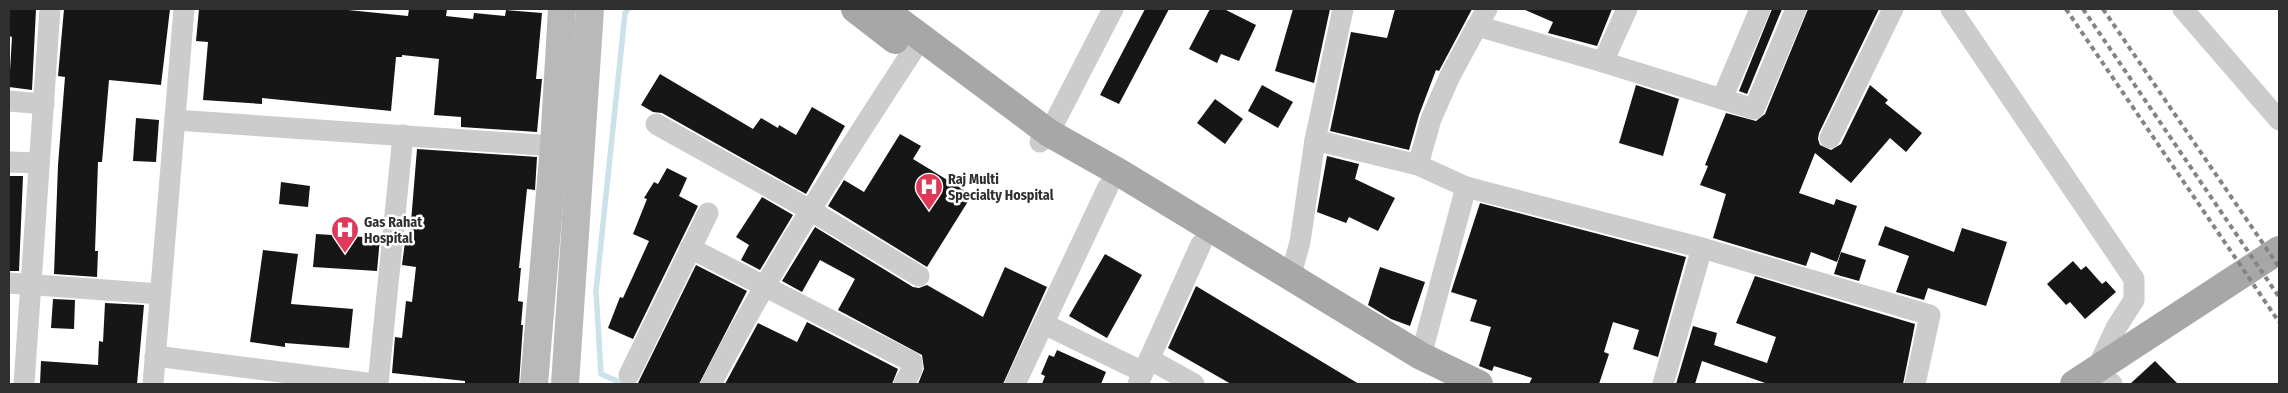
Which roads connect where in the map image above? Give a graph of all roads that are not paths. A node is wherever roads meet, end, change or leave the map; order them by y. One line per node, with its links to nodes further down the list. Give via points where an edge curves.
1 (50, 9): 20 (street)
2 (184, 9): 21 (street)
3 (562, 9): 28 (main road)
4 (590, 9): 58 (main road)
5 (856, 9): 16 (main road)
6 (883, 9): 25 (main road)
7 (1113, 9): 25 (street)
8 (1343, 9): 27 (street)
9 (1627, 9): 17 (street)
10 (1760, 9): 18 (street)
11 (1796, 9): 18 (street, via 1754,109)
12 (1893, 9): 26 (street)
13 (1951, 9): 52 (street, via 2134,279 2134,300 2116,328)
14 (2183, 9): 22 (street)
15 (1482, 18): 17 (street); 31 (street, via 1431,119)
16 (912, 52): 25 (main road); 34 (street)
17 (1603, 62): 18 (street)
18 (1722, 99)
19 (9, 101): 20 (street)
20 (44, 104): 30 (street)
21 (175, 120): 24 (street); 45 (street)
22 (2279, 120)
23 (656, 124): 34 (street)
24 (403, 136): 28 (street); 56 (street)
25 (1044, 138): 32 (main road); 41 (main road, via 1120,173)
26 (1830, 138)
27 (1316, 140): 31 (street); 41 (street, via 1300,242)
28 (554, 146): 57 (main road)
29 (9, 162): 30 (street)
30 (39, 163): 43 (street)
31 (1418, 165): 33 (street)
32 (1108, 187): 36 (main road); 46 (street)
33 (1466, 187): 38 (street); 48 (street)
34 (810, 210): 40 (street); 44 (street)
35 (708, 213): 37 (street)
36 (1201, 244): 49 (street); 53 (main road)
37 (690, 248): 44 (street); 50 (street)
38 (1702, 248): 63 (street); 64 (street, via 1930,315)
39 (2279, 250): 52 (main road, via 2179,316)
40 (919, 276)
41 (1290, 278): 48 (main road)
42 (9, 282): 43 (street)
43 (30, 284): 45 (street); 54 (street)
44 (764, 286): 59 (street, via 746,314); 60 (street, via 912,362)
45 (160, 294): 47 (street)
46 (1044, 324): 49 (street); 61 (street)
47 (155, 356): 51 (street); 55 (street)
48 (1421, 356): 53 (main road)
49 (1143, 372): 62 (street)
50 (629, 376)
51 (282, 378): 56 (street)
52 (2094, 380)
53 (1458, 382)
54 (24, 384)
55 (153, 384)
56 (377, 384)
57 (534, 384)
58 (565, 384)
59 (711, 384)
60 (904, 384)
61 (1015, 384)
62 (1194, 384)
63 (1663, 384)
64 (1915, 384)

